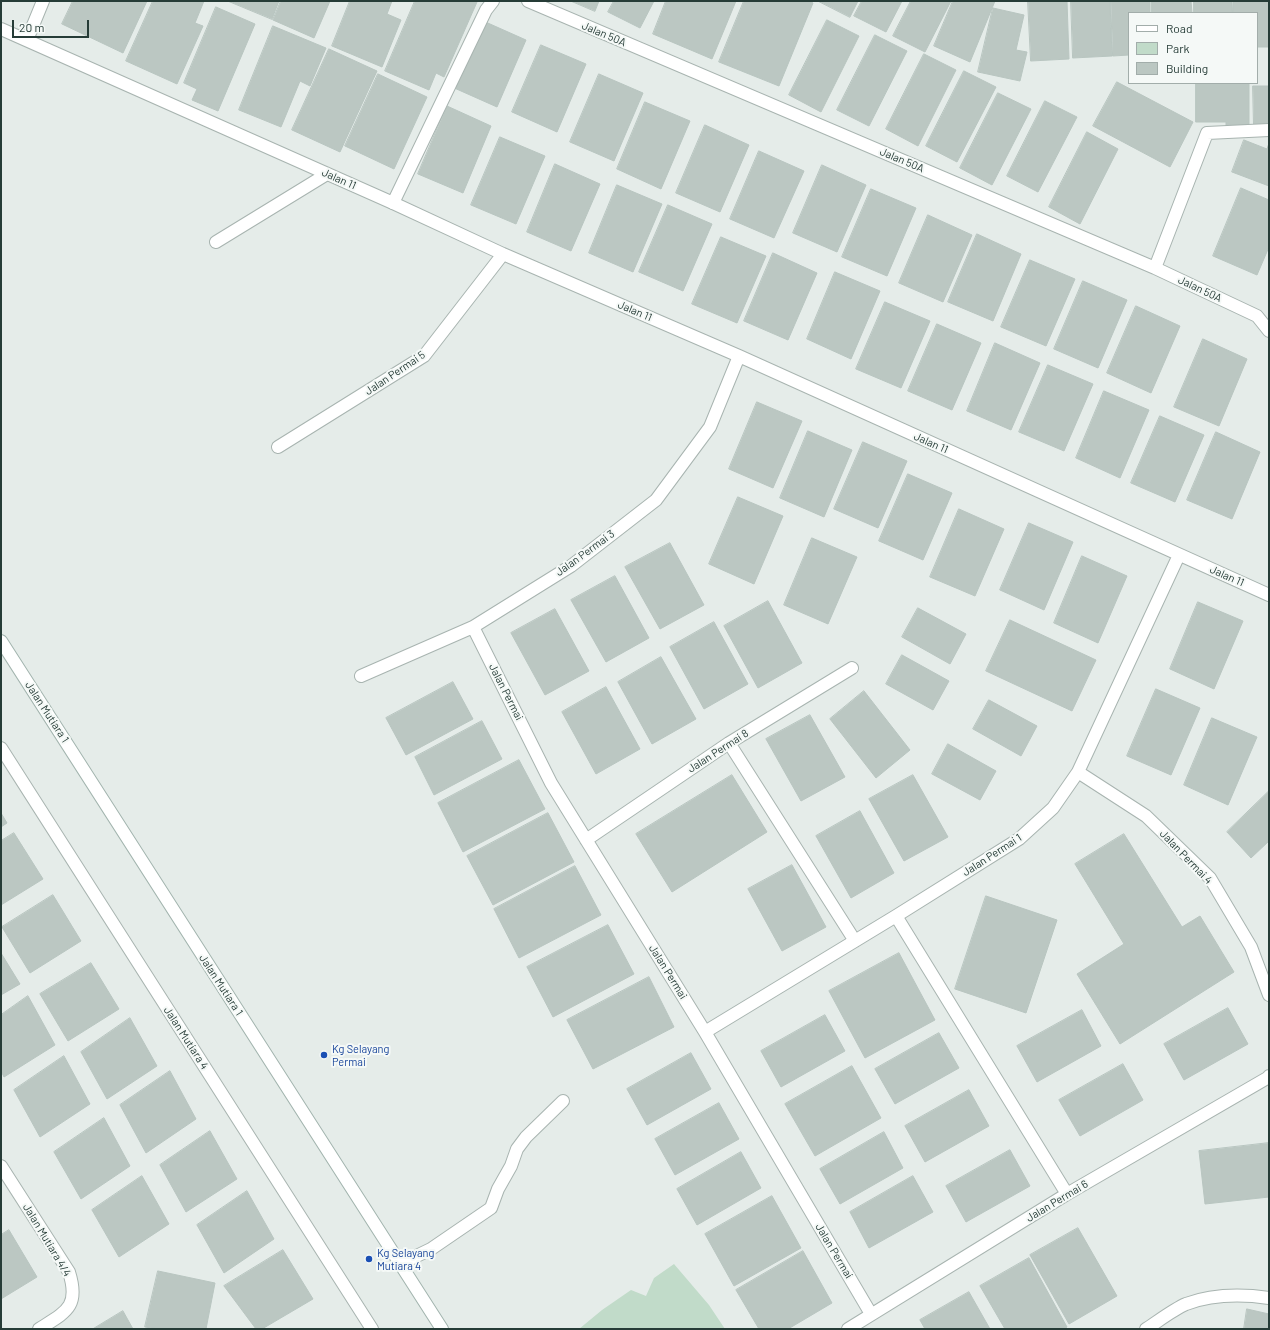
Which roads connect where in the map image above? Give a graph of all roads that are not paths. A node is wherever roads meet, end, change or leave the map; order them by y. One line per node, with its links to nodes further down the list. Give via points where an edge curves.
1 (43, 1): 5 (street)
2 (493, 1): 8 (street, via 486,10)
3 (528, 1): 11 (street, Jalan 50A)
4 (1, 29): 5 (street, Jalan 11)
5 (27, 40): 7 (street, Jalan 11)
6 (1269, 130): 11 (street, via 1207,133)
7 (327, 174): 8 (street, Jalan 11); 9 (street)
8 (393, 204): 10 (street, Jalan 11)
9 (216, 242)
10 (503, 254): 13 (street, Jalan 11); 14 (street, Jalan Permai 5, via 424,356)
11 (1155, 268): 12 (street, Jalan 50A, via 1257,316)
12 (1269, 331)
13 (739, 356): 15 (street, Jalan 11); 17 (street, Jalan Permai 3, via 710,427 656,500 571,566)
14 (278, 447)
15 (1179, 555): 16 (street, Jalan 11); 23 (street, Jalan Permai 1)
16 (1269, 595)
17 (473, 627): 20 (street, Jalan Permai 3); 24 (street, Jalan Permai, via 551,783)
18 (1, 641): 33 (street, Jalan Mutiara 1)
19 (852, 668): 21 (street, Jalan Permai 8)
20 (361, 676)
21 (729, 743): 24 (street, Jalan Permai 8); 26 (street)
22 (1, 748): 37 (street, Jalan Mutiara 4)
23 (1078, 772): 25 (street, Jalan Permai 1, via 1052,808 1019,839); 27 (street, Jalan Permai 4, via 1146,816 1210,878 1251,947)
24 (586, 840): 28 (street, Jalan Permai)
25 (896, 916): 26 (street, Jalan Permai 1); 32 (street)
26 (855, 940): 28 (street, Jalan Permai 1)
27 (1269, 995)
28 (705, 1032): 35 (street, Jalan Permai)
29 (1269, 1077): 32 (street, Jalan Permai 6)
30 (563, 1101): 33 (street, via 526,1137 498,1189 491,1208 431,1249)
31 (1, 1166): 36 (street, Jalan Mutiara 4/4, via 69,1272 72,1283 73,1294 65,1313)
32 (1067, 1194): 35 (street, Jalan Permai 6)
33 (400, 1264): 38 (street, Jalan Mutiara 1)
34 (1269, 1298): 40 (street, via 1249,1295 1216,1296 1184,1305)
35 (871, 1314): 39 (street, Jalan Permai 6)
36 (39, 1329)
37 (372, 1329)
38 (442, 1329)
39 (848, 1329)
40 (1146, 1329)

